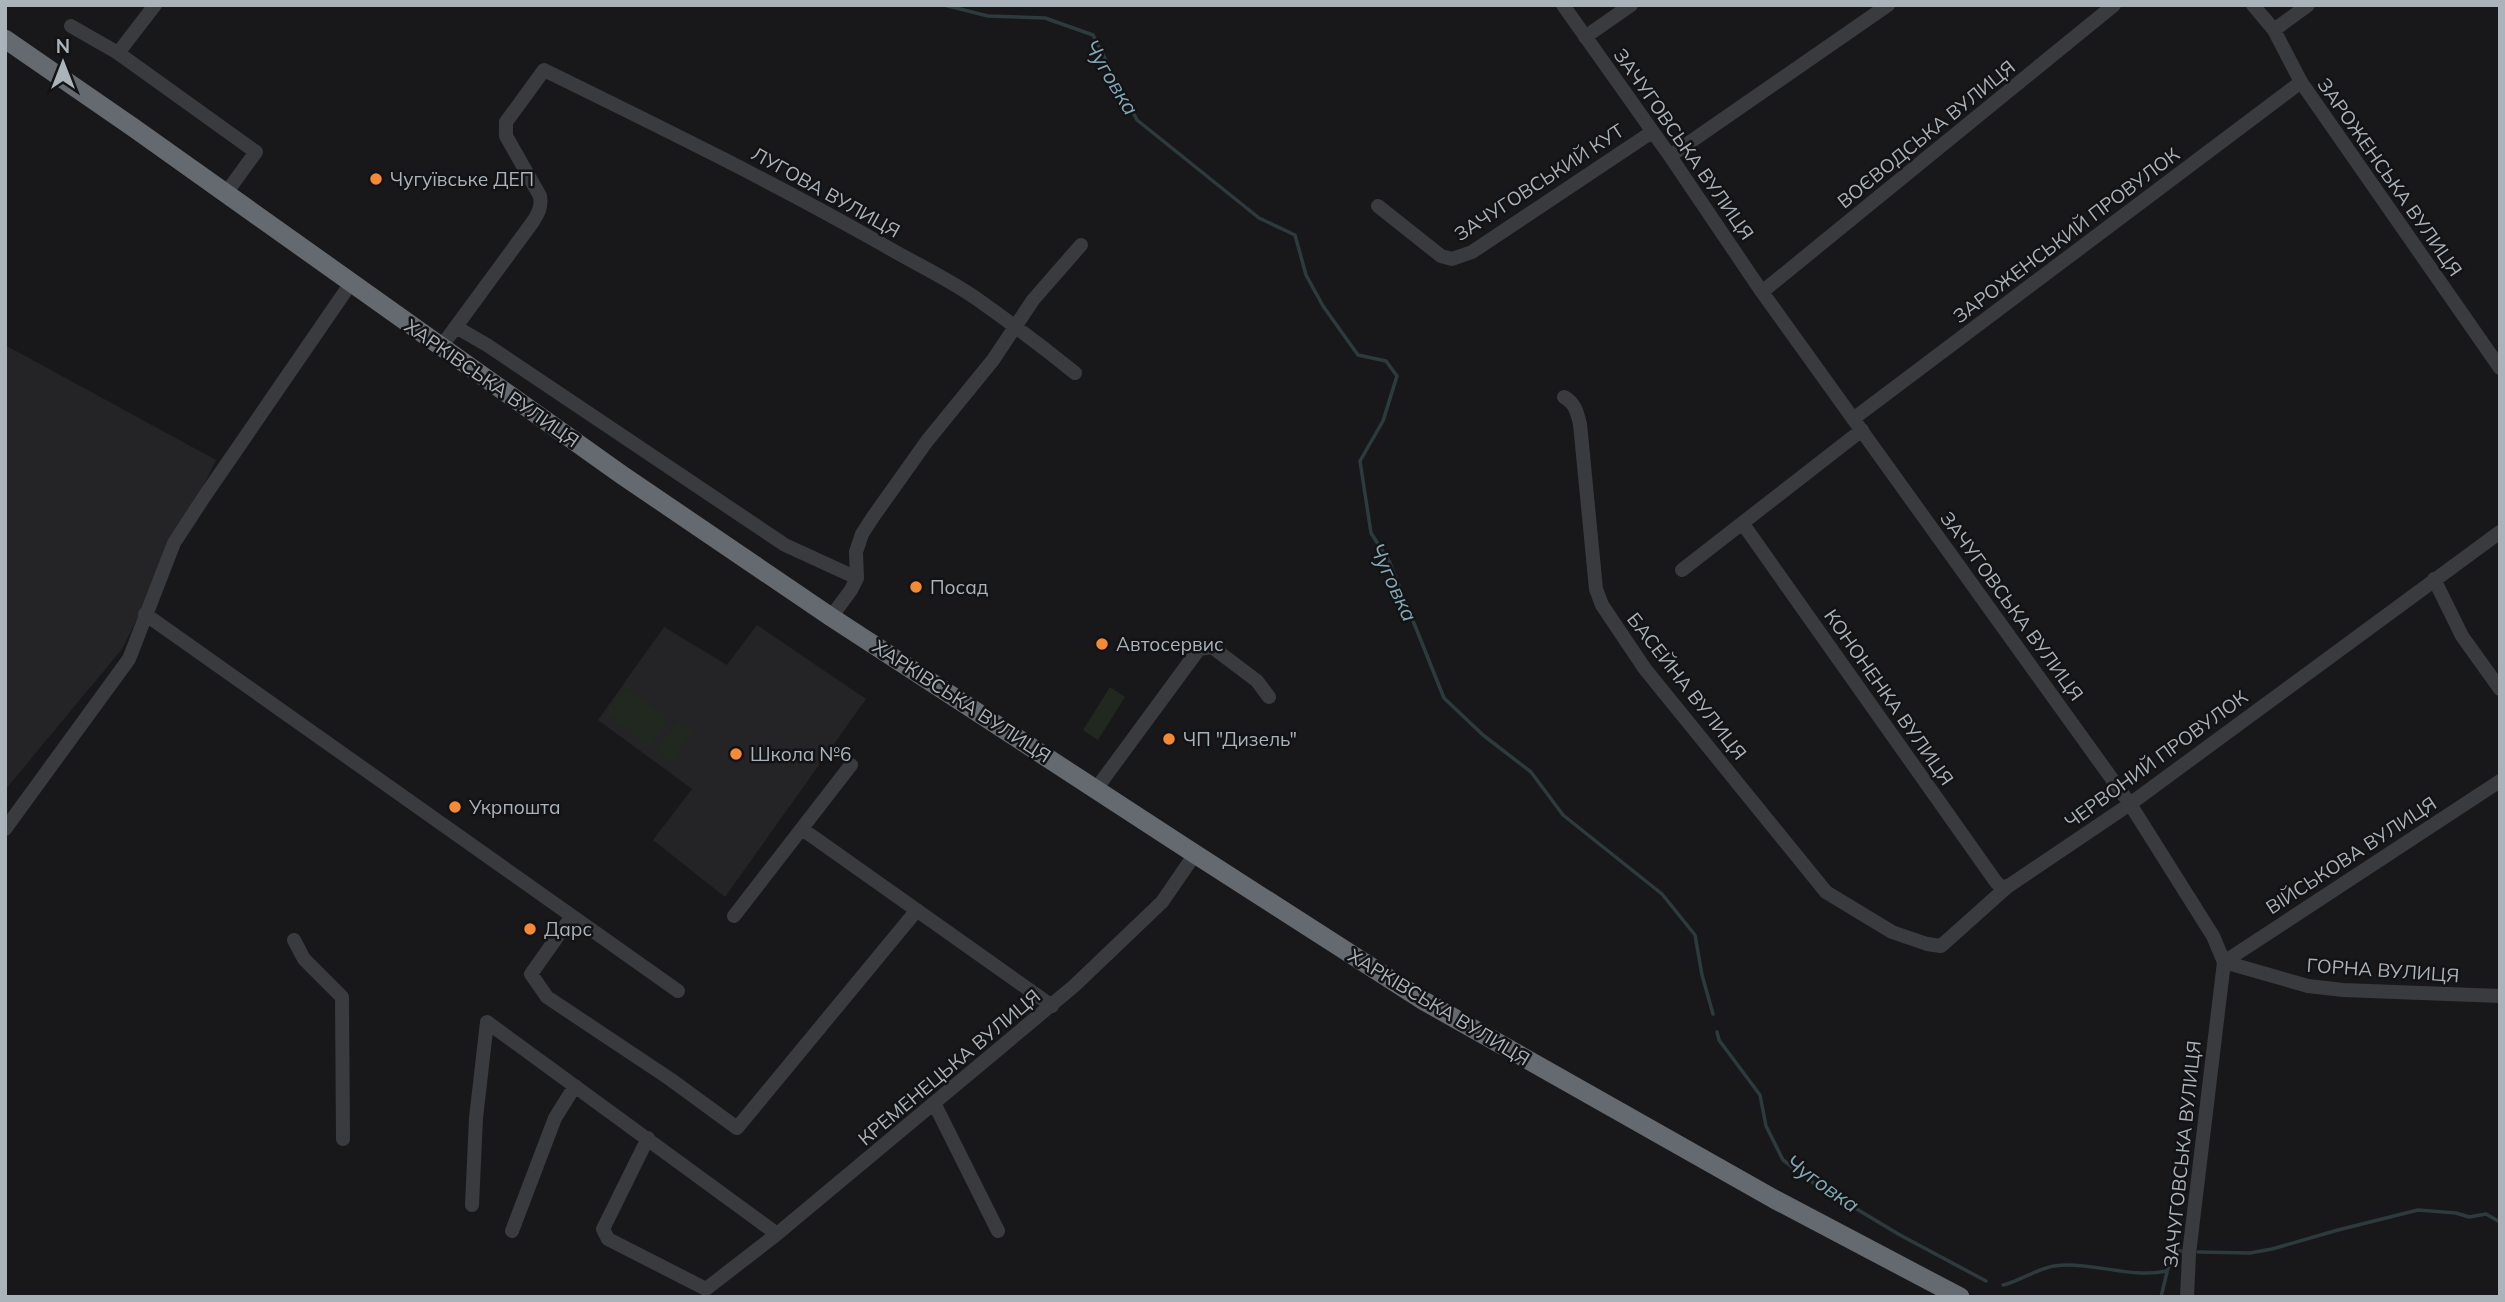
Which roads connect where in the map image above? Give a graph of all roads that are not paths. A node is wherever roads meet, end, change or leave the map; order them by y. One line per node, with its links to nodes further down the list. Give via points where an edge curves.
1 (155, 5): 12 (street)
2 (1563, 5): 10 (street, ЗАЧУГОВСЬКА ВУЛИЦЯ)
3 (1631, 5): 10 (street)
4 (1888, 5): 15 (street)
5 (2114, 5): 20 (street, ВОЄВОДСЬКА ВУЛИЦЯ)
6 (2253, 5): 9 (street, ЗАРОЖЕНСЬКА ВУЛИЦЯ)
7 (2308, 5): 9 (street)
8 (71, 26): 12 (street)
9 (2274, 30): 13 (street, ЗАРОЖЕНСЬКА ВУЛИЦЯ)
10 (1585, 37): 14 (street, ЗАЧУГОВСЬКА ВУЛИЦЯ)
11 (5, 39): 16 (highway, ХАРКІВСЬКА ВУЛИЦЯ)
12 (118, 53): 16 (street, via 256,152)
13 (2301, 82): 24 (street, ЗАРОЖЕНСЬКА ВУЛИЦЯ); 27 (street, ЗАРОЖЕНСЬКИЙ ПРОВУЛОК)
14 (1652, 132): 15 (street, ЗАЧУГОВСЬКА ВУЛИЦЯ); 17 (street, ЗАЧУГОВСЬКИЙ КУТ, via 1472,251 1452,259 1441,256)
15 (1670, 156): 20 (street, ЗАЧУГОВСЬКА ВУЛИЦЯ)
16 (226, 193): 19 (highway, ХАРКІВСЬКА ВУЛИЦЯ)
17 (1378, 206)
18 (1081, 244): 22 (street)
19 (351, 283): 23 (highway, ХАРКІВСЬКА ВУЛИЦЯ); 33 (street, via 174,543)
20 (1762, 292): 27 (street, ЗАЧУГОВСЬКА ВУЛИЦЯ)
21 (456, 327): 22 (street, ЛУГОВА ВУЛИЦЯ, via 540,210 540,196 504,129 544,70 846,224 976,298); 23 (street); 31 (street, via 785,545)
22 (1015, 328): 25 (street, ЛУГОВА ВУЛИЦЯ); 31 (street, via 862,534 856,552)
23 (441, 347): 34 (highway, ХАРКІВСЬКА ВУЛИЦЯ)
24 (2500, 368)
25 (1075, 373)
26 (1564, 397): 45 (street, БАСЕЙНА ВУЛИЦЯ, via 1577,410 1580,424 1595,589 1602,605 1645,669)
27 (1858, 424): 28 (street, ЗАРОЖЕНСЬКИЙ ПРОВУЛОК); 40 (street, ЗАЧУГОВСЬКА ВУЛИЦЯ)
28 (1743, 524): 30 (street, ЗАРОЖЕНСЬКИЙ ПРОВУЛОК); 44 (street, КОНОНЕНКА ВУЛИЦЯ, via 1996,881)
29 (2500, 532): 32 (street, ЧЕРВОНИЙ ПРОВУЛОК)
30 (1682, 570)
31 (857, 578): 34 (street)
32 (2434, 579): 35 (street, via 2462,636); 40 (street, ЧЕРВОНИЙ ПРОВУЛОК)
33 (145, 614): 42 (street, via 129,659); 47 (street)
34 (831, 617): 39 (highway, ХАРКІВСЬКА ВУЛИЦЯ)
35 (2500, 689)
36 (1269, 698): 39 (street, via 1256,681 1212,647 1199,649)
37 (851, 765): 41 (street)
38 (2500, 781): 50 (street, ВІЙСЬКОВА ВУЛИЦЯ)
39 (1096, 789): 43 (highway, ХАРКІВСЬКА ВУЛИЦЯ)
40 (2130, 804): 44 (street, ЧЕРВОНИЙ ПРОВУЛОК); 50 (street, ЗАЧУГОВСЬКА ВУЛИЦЯ, via 2213,936)
41 (802, 828): 46 (street); 48 (street)
42 (5, 830)
43 (1195, 854): 53 (street, КРЕМЕНЕЦЬКА ВУЛИЦЯ, via 1163,902); 62 (highway, ХАРКІВСЬКА ВУЛИЦЯ, via 1424,1001 1774,1199)
44 (2007, 887): 45 (street, ЧЕРВОНИЙ ПРОВУЛОК, via 1941,946 1892,933)
45 (1826, 891)
46 (917, 910): 47 (street, via 737,1128 547,997 531,974); 53 (street)
47 (572, 916): 51 (street)
48 (734, 916)
49 (294, 940): 57 (street, via 304,959 342,997)
50 (2224, 962): 52 (street, ГОРНА ВУЛИЦЯ, via 2308,986); 63 (street, ЗАЧУГОВСЬКА ВУЛИЦЯ)
51 (678, 991)
52 (2500, 996)
53 (1052, 1006): 55 (street, КРЕМЕНЕЦЬКА ВУЛИЦЯ)
54 (575, 1086): 56 (street); 58 (street, via 487,1022); 59 (street, via 555,1118)
55 (934, 1105): 60 (street); 61 (street, КРЕМЕНЕЦЬКА ВУЛИЦЯ)
56 (648, 1138): 61 (street); 61 (street, КРЕМЕНЕЦЬКА ВУЛИЦЯ, via 603,1229 608,1239 706,1289)
57 (343, 1139)
58 (472, 1205)
59 (512, 1231)
60 (998, 1231)
61 (778, 1234)
62 (1960, 1297)
63 (2187, 1297)

